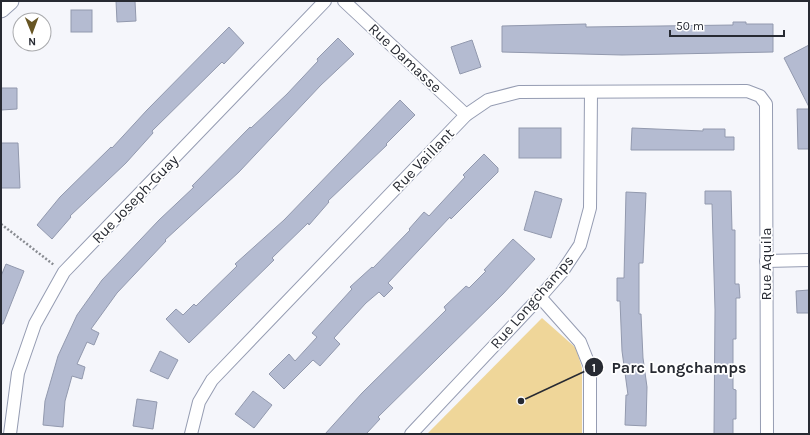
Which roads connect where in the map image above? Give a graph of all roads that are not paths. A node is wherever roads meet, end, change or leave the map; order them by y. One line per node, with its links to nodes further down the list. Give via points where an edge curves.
1 (10, 1): 4 (main road)
2 (326, 1): 11 (street, Rue Joseph-Guay, via 64,272 35,324 18,373)
3 (344, 1): 7 (street, Rue Damasse)
4 (1, 9)
5 (592, 93): 6 (street, Rue Vaillant, via 747,91); 7 (street, Rue Vaillant, via 519,92 488,100); 10 (street, Rue Longchamps, via 590,208 580,245 562,272)
6 (760, 96): 9 (street, Rue Aquila, via 766,104)
7 (466, 115): 12 (street, Rue Vaillant, via 212,380 199,402)
8 (809, 260): 9 (street)
9 (766, 261): 15 (street, Rue Aquila)
10 (540, 297): 13 (street, Rue Longchamps); 14 (street, via 580,342 590,367)
11 (10, 434)
12 (191, 434)
13 (411, 434)
14 (590, 434)
15 (767, 434)

